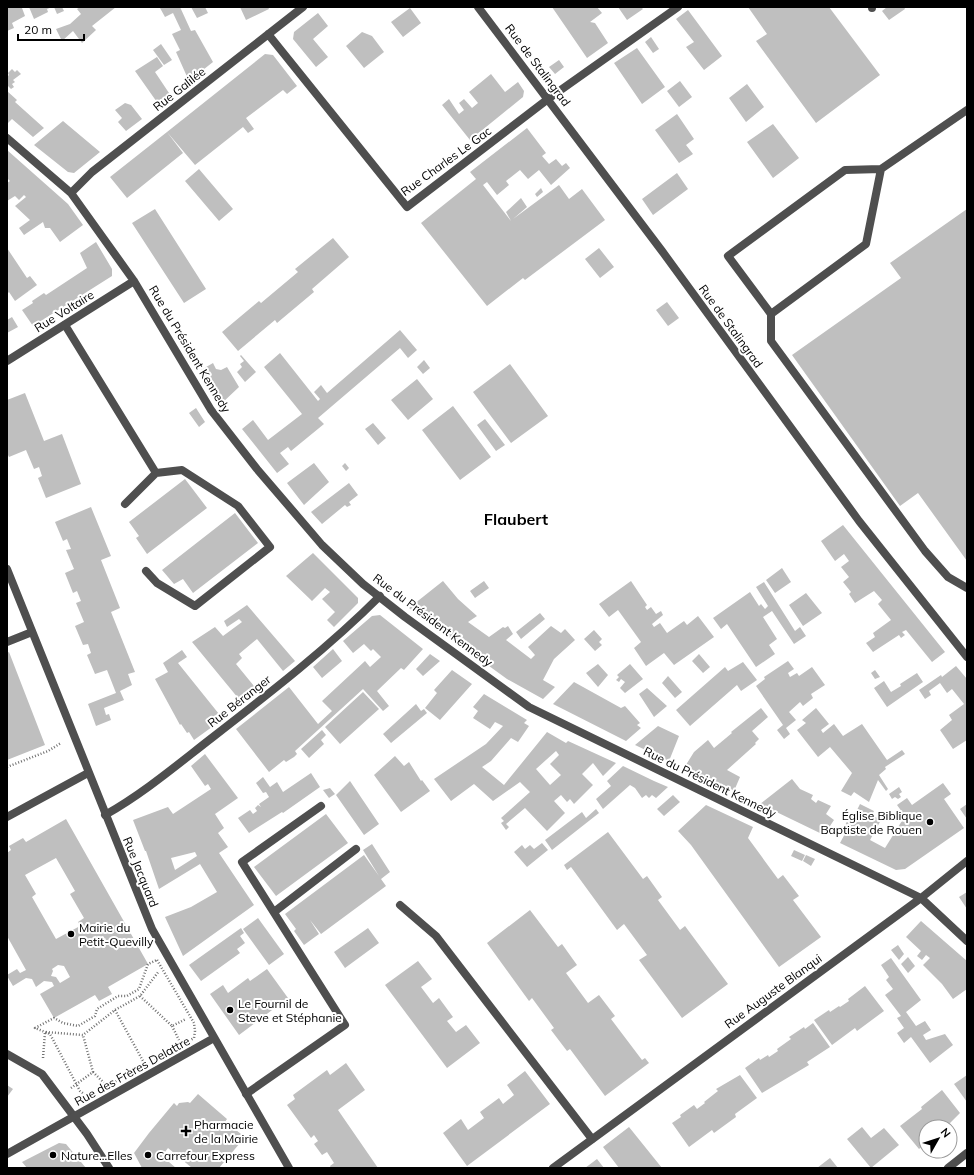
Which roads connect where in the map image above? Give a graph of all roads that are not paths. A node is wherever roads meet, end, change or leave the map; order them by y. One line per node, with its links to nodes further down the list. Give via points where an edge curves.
1 (303, 7): 4 (street, Rue Galilée)
2 (478, 7): 5 (street, Rue de Stalingrad)
3 (678, 7): 5 (street, Rue Charles Le Gac)
4 (268, 34): 5 (street, Rue Charles Le Gac, via 407,207); 9 (street, Rue Galilée, via 92,172)
5 (548, 99): 22 (street, Rue de Stalingrad, via 859,521)
6 (967, 110): 8 (street)
7 (7, 138): 9 (street, Rue du Président Kennedy)
8 (881, 169): 11 (street, via 866,244); 11 (street, via 845,170 728,256)
9 (71, 193): 10 (street, Rue du Président Kennedy)
10 (134, 281): 12 (street, Rue Voltaire); 19 (street, Rue du Président Kennedy, via 211,410 257,469 322,546 363,584)
11 (770, 314): 18 (street, via 771,342 924,551 948,577)
12 (65, 325): 13 (street, Rue Voltaire); 14 (street)
13 (7, 361)
14 (156, 473): 15 (street); 17 (street, via 182,470 238,506 270,547 195,606 157,583)
15 (125, 504)
16 (7, 569): 20 (street, Rue Jacquard)
17 (146, 571)
18 (967, 588)
19 (380, 596): 25 (street, Rue Béranger, via 344,632 245,712 130,800); 29 (street, Rue du Président Kennedy, via 405,617 530,707)
20 (32, 632): 21 (street); 23 (street, Rue Jacquard)
21 (7, 642)
22 (967, 656)
23 (88, 773): 25 (street, Rue Jacquard); 26 (street)
24 (321, 806): 31 (street, via 242,862)
25 (105, 815): 33 (street, Rue Jacquard, via 152,929)
26 (7, 817)
27 (356, 849): 31 (street)
28 (967, 860): 29 (street, Rue Auguste Blanqui)
29 (920, 898): 32 (street, Rue du Président Kennedy); 38 (street, Rue Auguste Blanqui)
30 (400, 905): 38 (street, via 436,936)
31 (274, 912): 36 (street, via 345,1025)
32 (967, 941)
33 (214, 1038): 36 (street, Rue Jacquard); 37 (street, Rue des Frères Delattre)
34 (7, 1048): 35 (street)
35 (10, 1056): 37 (street, via 42,1074)
36 (246, 1094): 42 (street, Rue Jacquard)
37 (74, 1118): 40 (street); 41 (street, Rue des Frères Delattre)
38 (592, 1139): 43 (street, Rue Auguste Blanqui)
39 (967, 1153): 44 (street)
40 (7, 1154)
41 (109, 1168)
42 (289, 1168)
43 (553, 1168)
44 (948, 1168)

